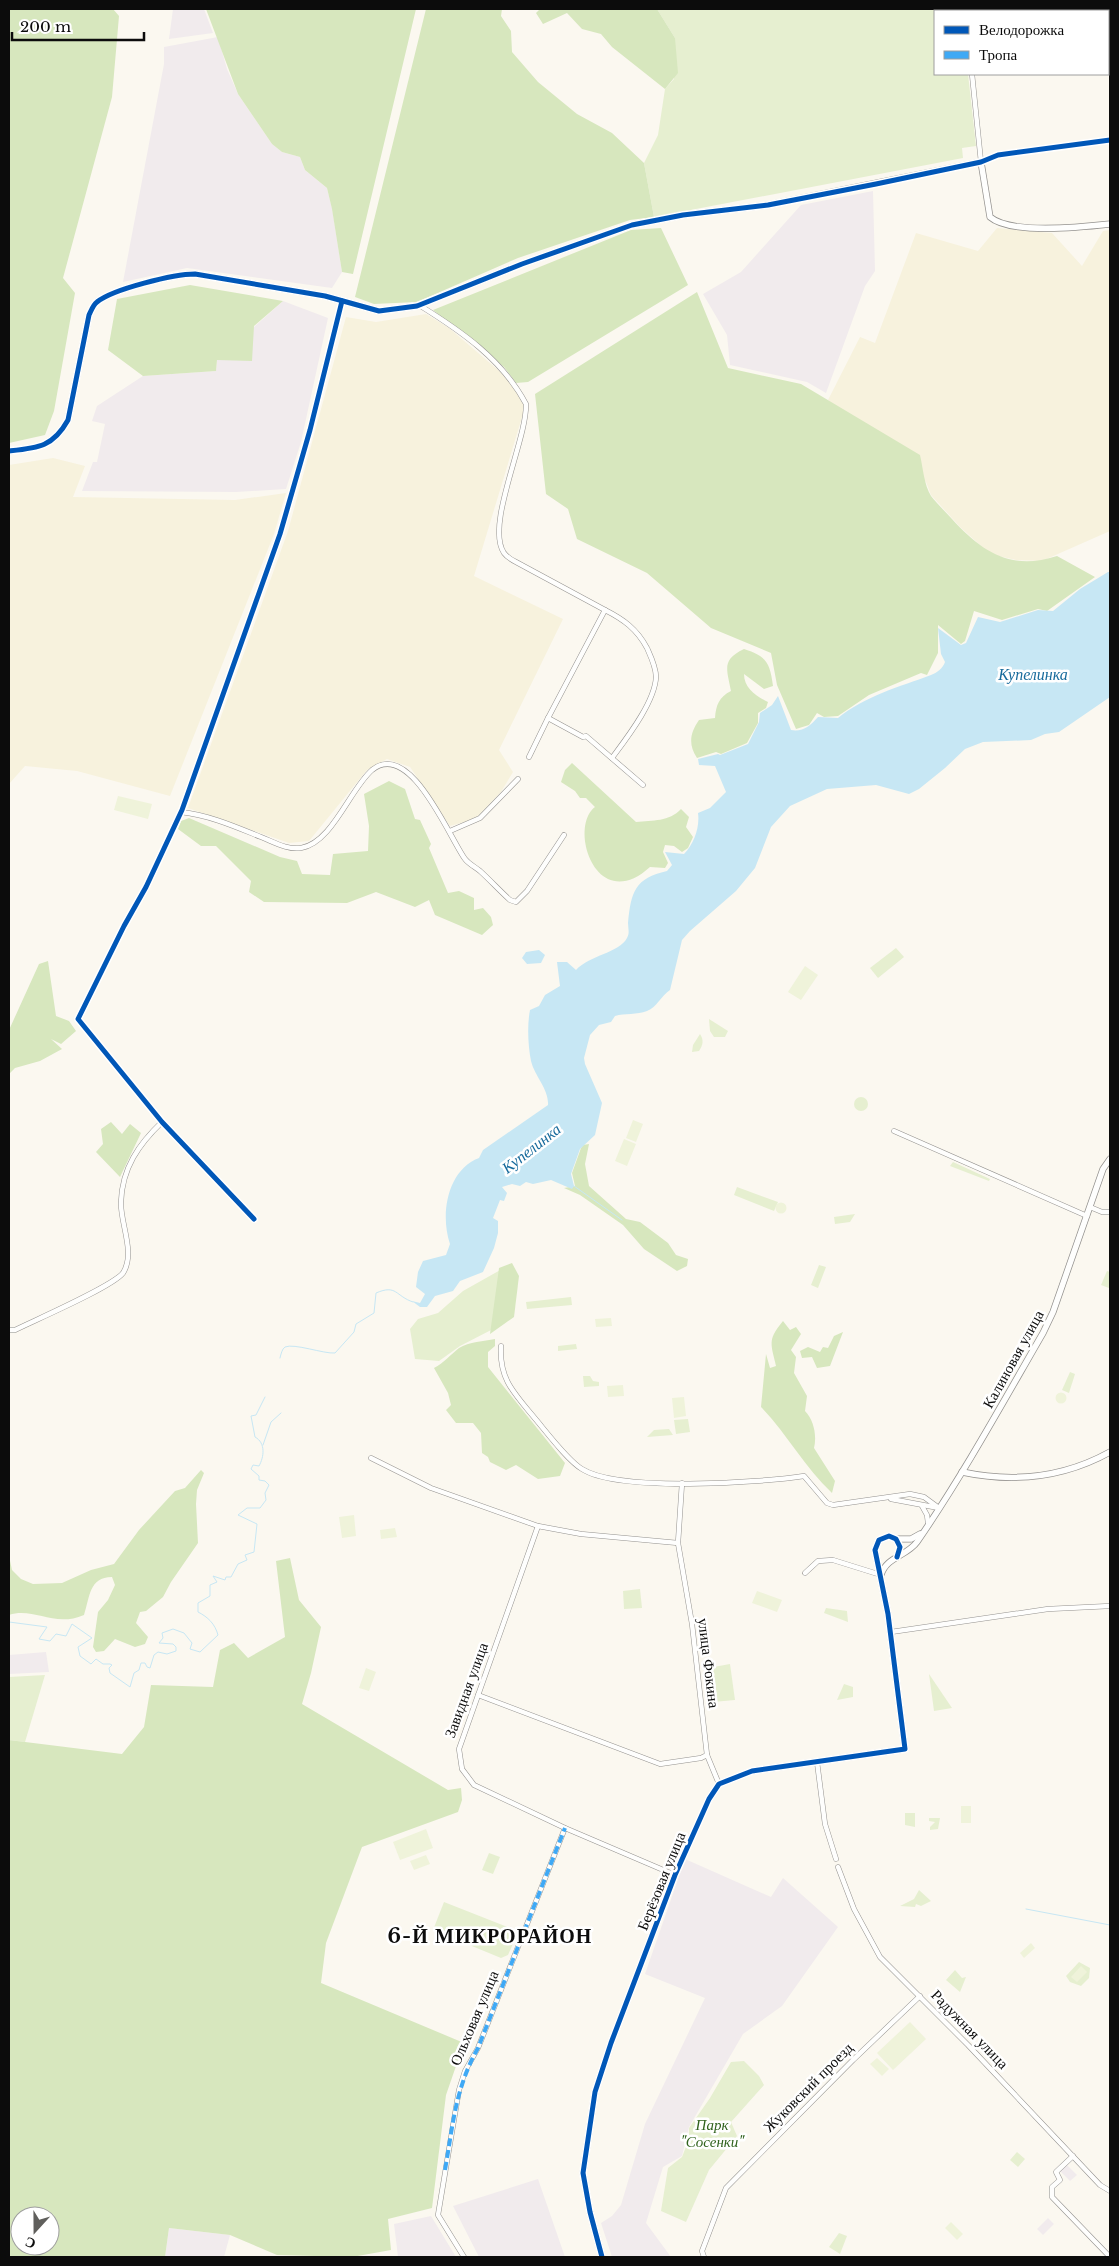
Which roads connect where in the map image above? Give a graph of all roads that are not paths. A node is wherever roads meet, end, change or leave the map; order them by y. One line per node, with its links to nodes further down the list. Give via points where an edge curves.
1 (972, 75): 3 (street)
2 (1110, 140): 3 (street, via 998,155)
3 (981, 162): 4 (street, via 990,217 995,221 1016,226 1056,228); 6 (street, via 768,205 632,225 522,264)
4 (1110, 224)
5 (342, 301): 6 (street, via 379,311); 7 (street, via 195,274 179,275 106,296 95,304 89,316 68,420 61,432 45,445); 14 (street, via 280,534)
6 (419, 306): 8 (street, via 451,324 495,362 526,404 523,429 498,524 504,553)
7 (9, 452)
8 (605, 610): 9 (street); 11 (street, via 633,628 650,655 656,674 654,688 639,720)
9 (548, 718): 10 (street); 11 (street, via 586,736)
10 (529, 757)
11 (612, 758): 13 (street)
12 (518, 779): 15 (street, via 480,818)
13 (643, 785)
14 (182, 812): 15 (street, via 236,827 284,846 303,848 324,834 371,771 390,764 411,774); 17 (street, via 78,1019)
15 (450, 831): 16 (street, via 467,862 516,902)
16 (564, 836)
17 (162, 1122): 23 (street); 24 (street, via 138,1146 122,1188 128,1257 122,1274 84,1296)
18 (894, 1131): 22 (street)
19 (1110, 1159): 20 (street, Калиновая улица, via 1103,1169)
20 (1090, 1207): 21 (street); 22 (street, Калиновая улица)
21 (1110, 1212)
22 (1087, 1216): 28 (street, Калиновая улица, via 1046,1328)
23 (254, 1219)
24 (9, 1330)
25 (501, 1346): 29 (street, via 504,1378 581,1468 600,1477)
26 (1110, 1452): 28 (street, via 1073,1469 1037,1477 998,1478)
27 (371, 1458): 34 (street, via 431,1488)
28 (962, 1472): 32 (street, Калиновая улица)
29 (682, 1483): 30 (street, via 750,1482 804,1476 826,1503 834,1505); 37 (street, улица Фокина)
30 (887, 1499): 31 (street); 32 (street, via 915,1495 924,1497)
31 (922, 1506): 32 (street); 33 (street, via 928,1515)
32 (939, 1508): 33 (street, Калиновая улица)
33 (928, 1523): 35 (street, Калиновая улица)
34 (538, 1526): 37 (street, via 581,1534); 44 (street, Завидная улица)
35 (923, 1531): 36 (street, via 911,1539); 39 (street, Калиновая улица, via 913,1547)
36 (896, 1539): 38 (street, via 889,1536 879,1540); 39 (street, via 900,1548)
37 (678, 1543): 45 (street, улица Фокина, via 692,1624)
38 (876, 1554): 39 (street, via 886,1561); 41 (street)
39 (895, 1558): 41 (street, Калиновая улица)
40 (805, 1573): 41 (street, via 818,1561 833,1560)
41 (881, 1575): 43 (street)
42 (1110, 1606): 43 (street, via 1048,1609)
43 (891, 1632): 46 (street, via 906,1749)
44 (478, 1695): 45 (street, via 660,1764); 48 (street, Завидная улица, via 458,1749 462,1770 474,1785)
45 (707, 1755): 47 (street, улица Фокина)
46 (817, 1762): 47 (street, via 752,1771); 49 (street, via 825,1824)
47 (719, 1784): 51 (street, Берёзовая улица, via 709,1799)
48 (565, 1828): 51 (street, Завидная улица); 55 (street, Ольховая улица, via 459,2090 438,2215)
49 (836, 1858)
50 (838, 1867): 52 (street, Радужная улица, via 854,1909 880,1957)
51 (676, 1875): 56 (street, Берёзовая улица, via 596,2086 584,2173)
52 (920, 1996): 53 (street, Радужная улица); 57 (street, Жуковский проезд, via 726,2188 702,2251)
53 (1073, 2156): 54 (street, Радужная улица, via 1100,2185); 58 (street, via 1056,2172 1060,2180 1052,2187 1052,2197)
54 (1110, 2191)
55 (464, 2257)
56 (602, 2257)
57 (704, 2257)
58 (1110, 2257)

